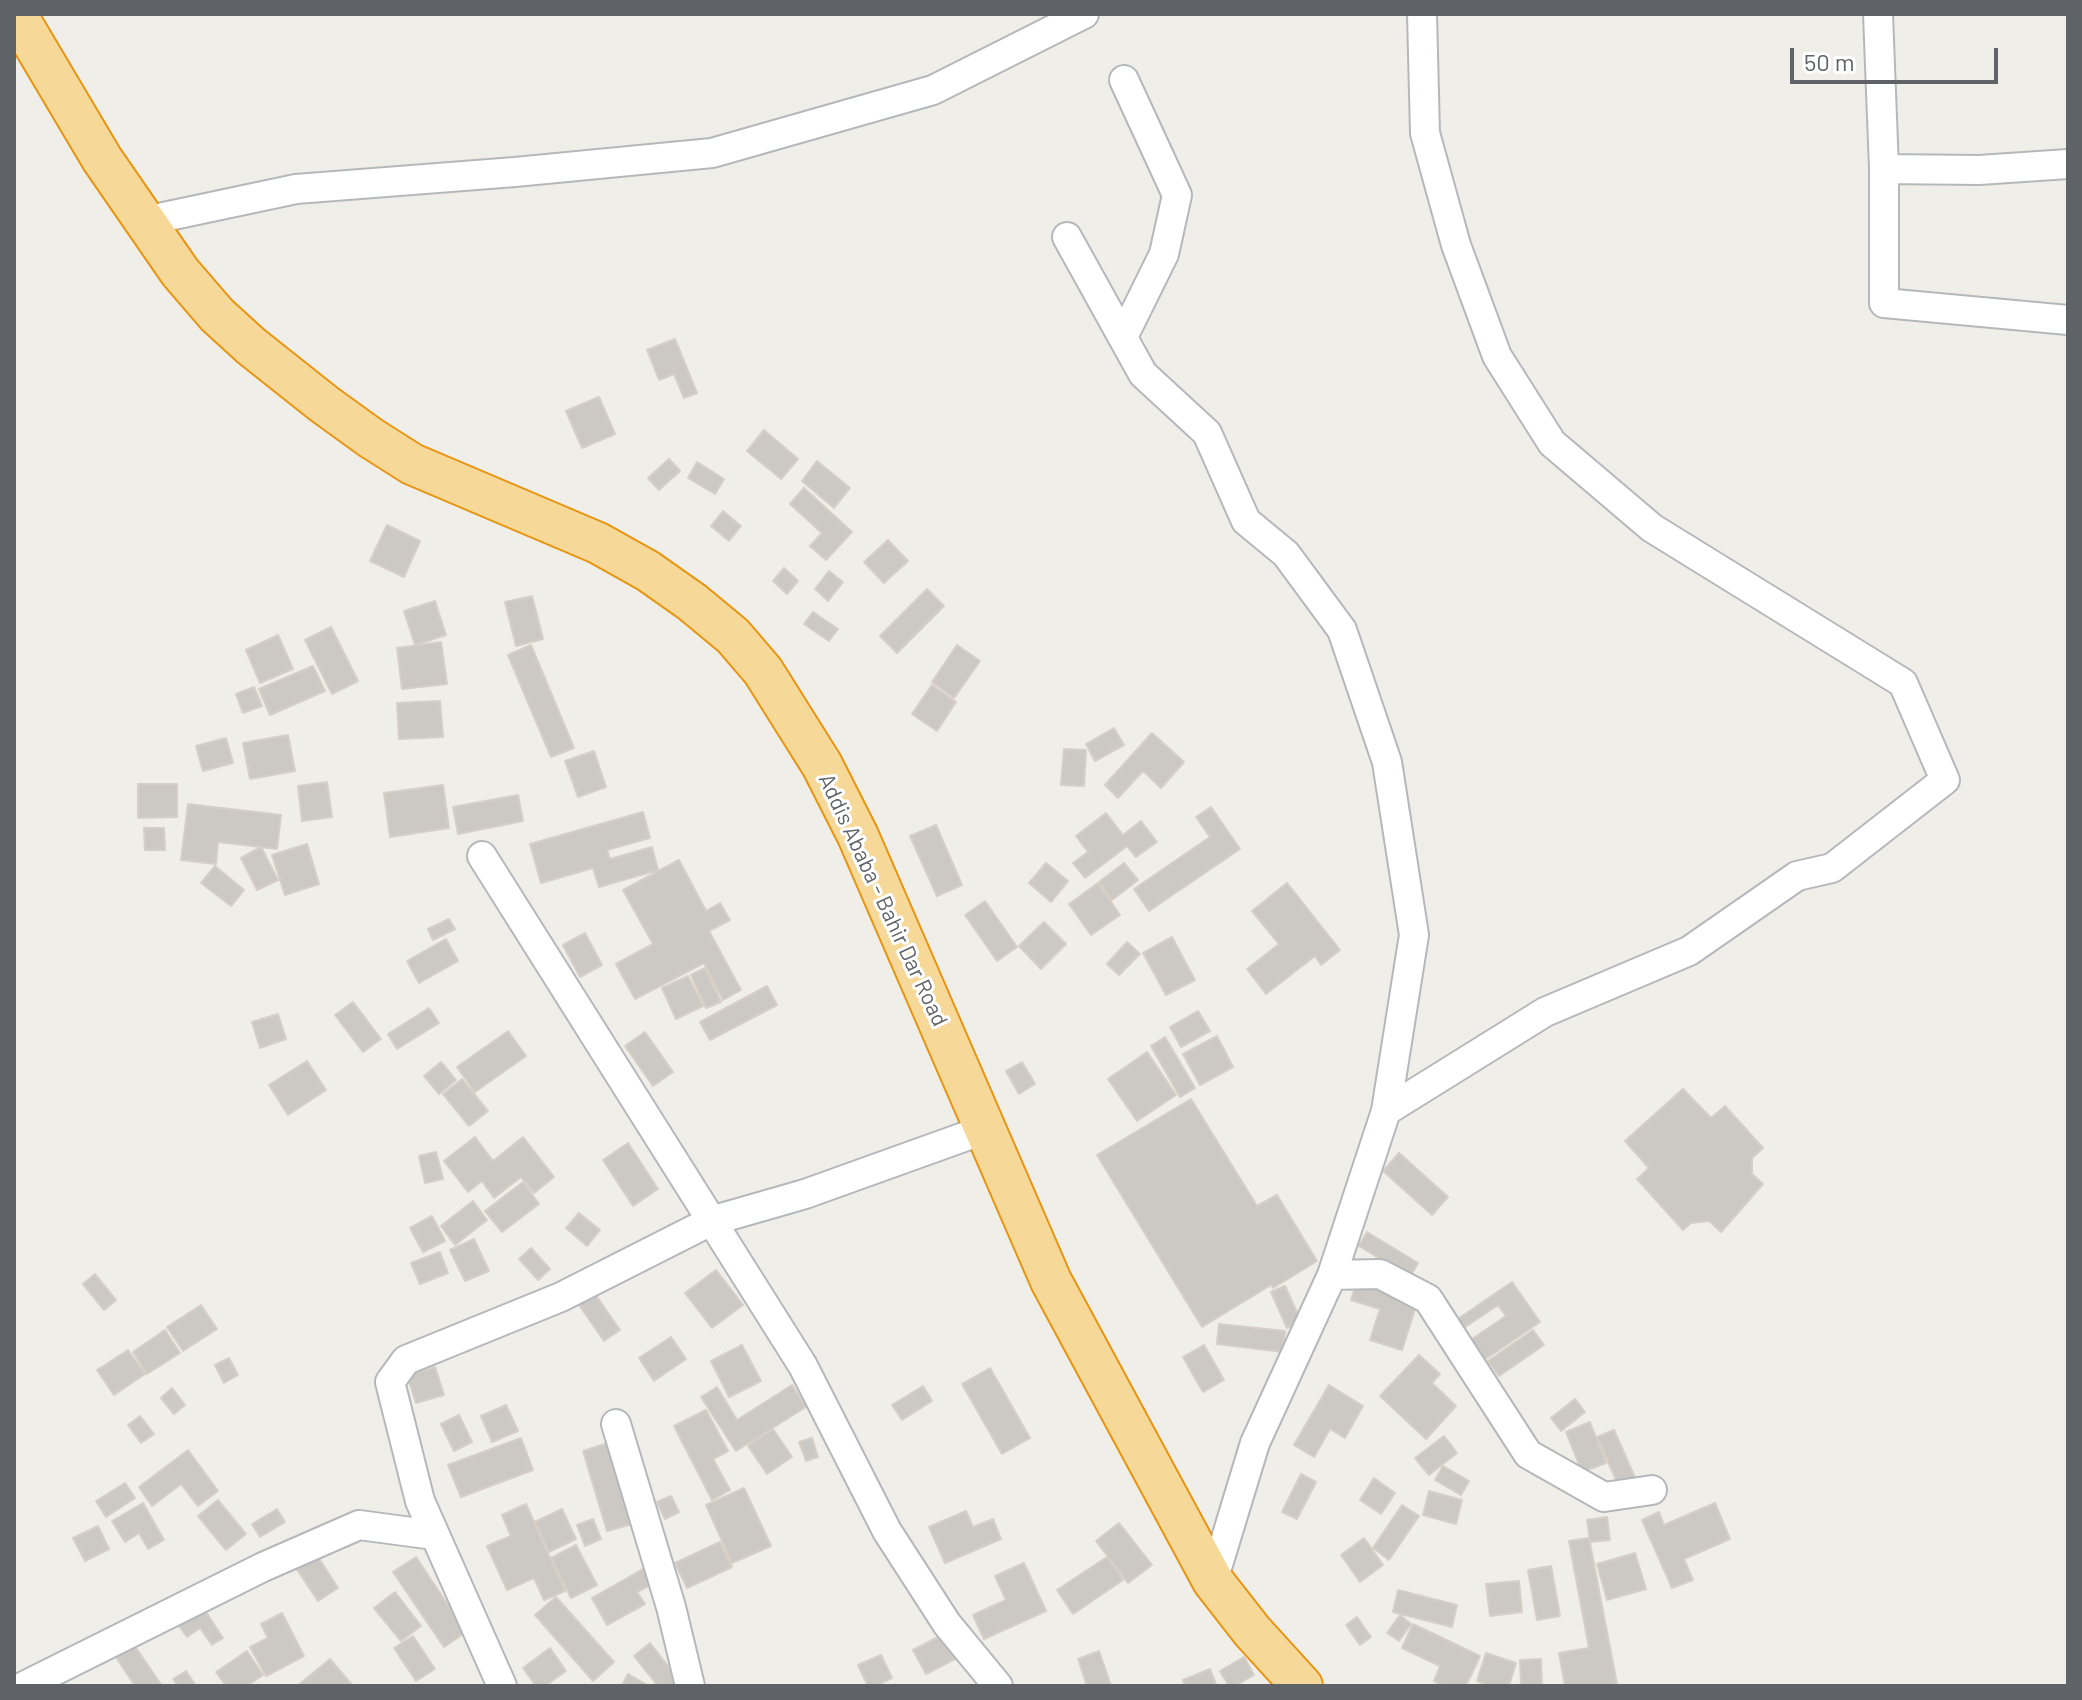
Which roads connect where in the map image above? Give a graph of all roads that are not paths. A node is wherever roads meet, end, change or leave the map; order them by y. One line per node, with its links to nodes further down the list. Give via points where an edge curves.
1 (16, 14): 8 (highway, Addis Ababa - Bahir Dar Road)
2 (1084, 14): 8 (street, via 933,90 712,153 296,189)
3 (1422, 14): 13 (street, via 1425,133 1456,245 1497,356 1552,443 1652,528 1903,683 1945,780 1832,868 1797,876 1689,951 1545,1012)
4 (1878, 14): 7 (street)
5 (1124, 80): 11 (street, via 1177,195 1164,254)
6 (2068, 164): 7 (street)
7 (1884, 169): 10 (street, via 1884,303)
8 (145, 221): 14 (highway, Addis Ababa - Bahir Dar Road, via 217,315 371,438 412,464 598,543 648,571 733,636 763,671 822,765)
9 (1067, 237): 11 (street)
10 (2068, 320)
11 (1123, 337): 13 (street, via 1143,374 1207,433 1246,521 1286,554 1342,630 1387,762 1414,935)
12 (482, 856): 15 (street)
13 (1386, 1111): 16 (street)
14 (986, 1129): 15 (street, via 805,1194); 20 (highway, Addis Ababa - Bahir Dar Road, via 1051,1281)
15 (711, 1221): 19 (street, via 561,1297 406,1360 390,1382 420,1501); 24 (street, via 803,1366 887,1531 947,1624)
16 (1332, 1275): 18 (street, via 1380,1274 1428,1299 1528,1454 1604,1497); 20 (street, via 1255,1443)
17 (616, 1424): 23 (street)
18 (1652, 1490)
19 (434, 1535): 21 (street, via 359,1525); 22 (street)
20 (1213, 1581): 25 (highway, Addis Ababa - Bahir Dar Road)
21 (24, 1686)
22 (502, 1686)
23 (690, 1686)
24 (998, 1686)
25 (1302, 1686)

